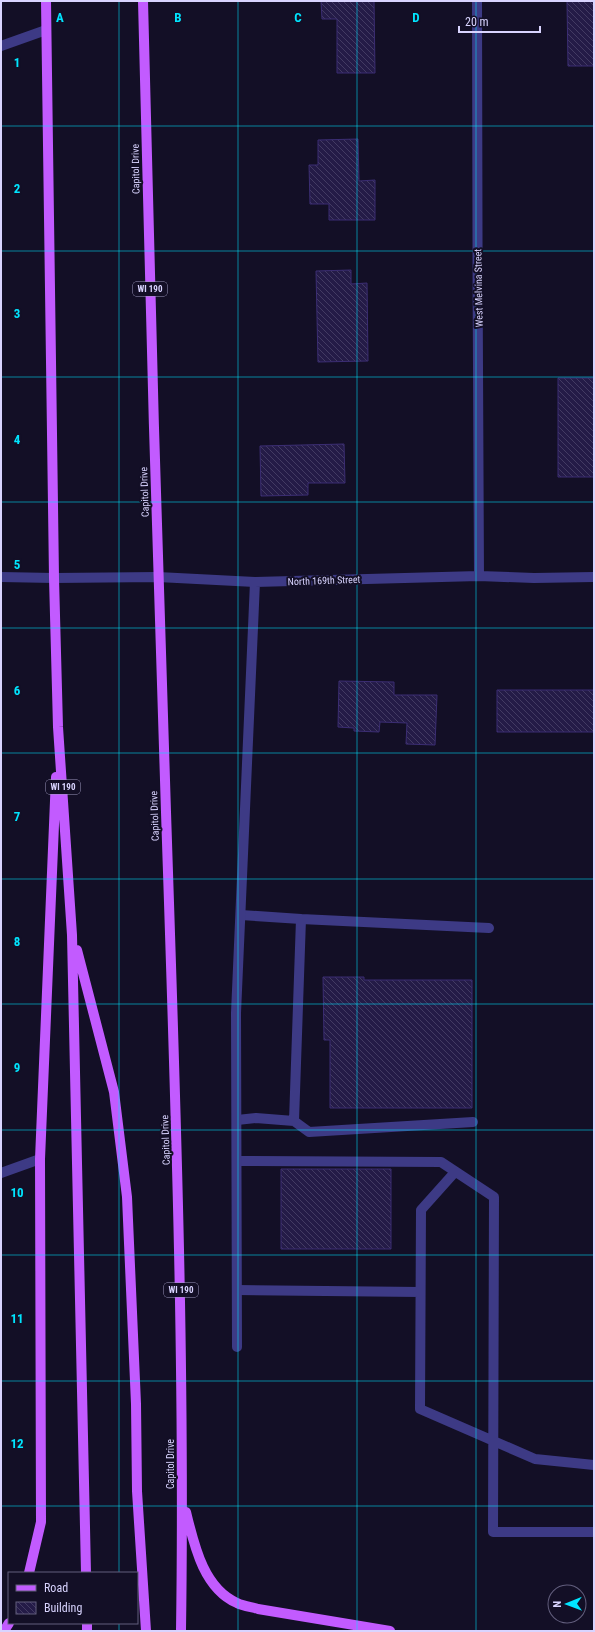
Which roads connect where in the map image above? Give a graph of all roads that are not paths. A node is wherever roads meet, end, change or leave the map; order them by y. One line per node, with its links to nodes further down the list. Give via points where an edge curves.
1 (46, 1): 4 (main road, WI 190)
2 (143, 1): 8 (main road, Capitol Drive / WI 190)
3 (478, 1): 6 (street, West Melvina Street, via 476,162)
4 (46, 30): 5 (street); 9 (main road, WI 190)
5 (1, 46)
6 (479, 576): 10 (street, North 169th Street); 11 (street, North 169th Street)
7 (1, 577): 9 (street, North 169th Street)
8 (158, 577): 9 (street, North 169th Street); 11 (street, North 169th Street); 29 (main road, Capitol Drive / WI 190, via 179,1217)
9 (54, 578): 12 (main road, WI 190)
10 (594, 578)
11 (255, 582): 13 (street)
12 (58, 727): 16 (main road, WI 190); 20 (main road)
13 (241, 915): 14 (street); 17 (street, via 236,1025)
14 (301, 919): 15 (street); 18 (street)
15 (489, 928)
16 (72, 935): 32 (main road, WI 190); 33 (main road, via 114,1092 127,1197 137,1491)
17 (237, 1120): 18 (street, via 256,1118); 21 (street)
18 (294, 1121): 19 (street, via 309,1132)
19 (472, 1122)
20 (40, 1159): 23 (street); 31 (main road, via 41,1522)
21 (237, 1161): 22 (street, via 441,1162); 24 (street)
22 (455, 1172): 25 (street, via 421,1210); 27 (street, via 494,1197)
23 (1, 1173)
24 (237, 1290): 25 (street); 26 (street)
25 (420, 1292): 27 (street, via 420,1409)
26 (237, 1347)
27 (492, 1442): 28 (street, via 535,1459); 30 (street, via 493,1532)
28 (594, 1465)
29 (182, 1497): 34 (main road, Capitol Drive / WI 190); 35 (main road, via 205,1572 222,1593 237,1603 258,1609)
30 (594, 1532)
31 (28, 1572)
32 (86, 1572)
33 (146, 1631)
34 (181, 1631)
35 (390, 1631)

